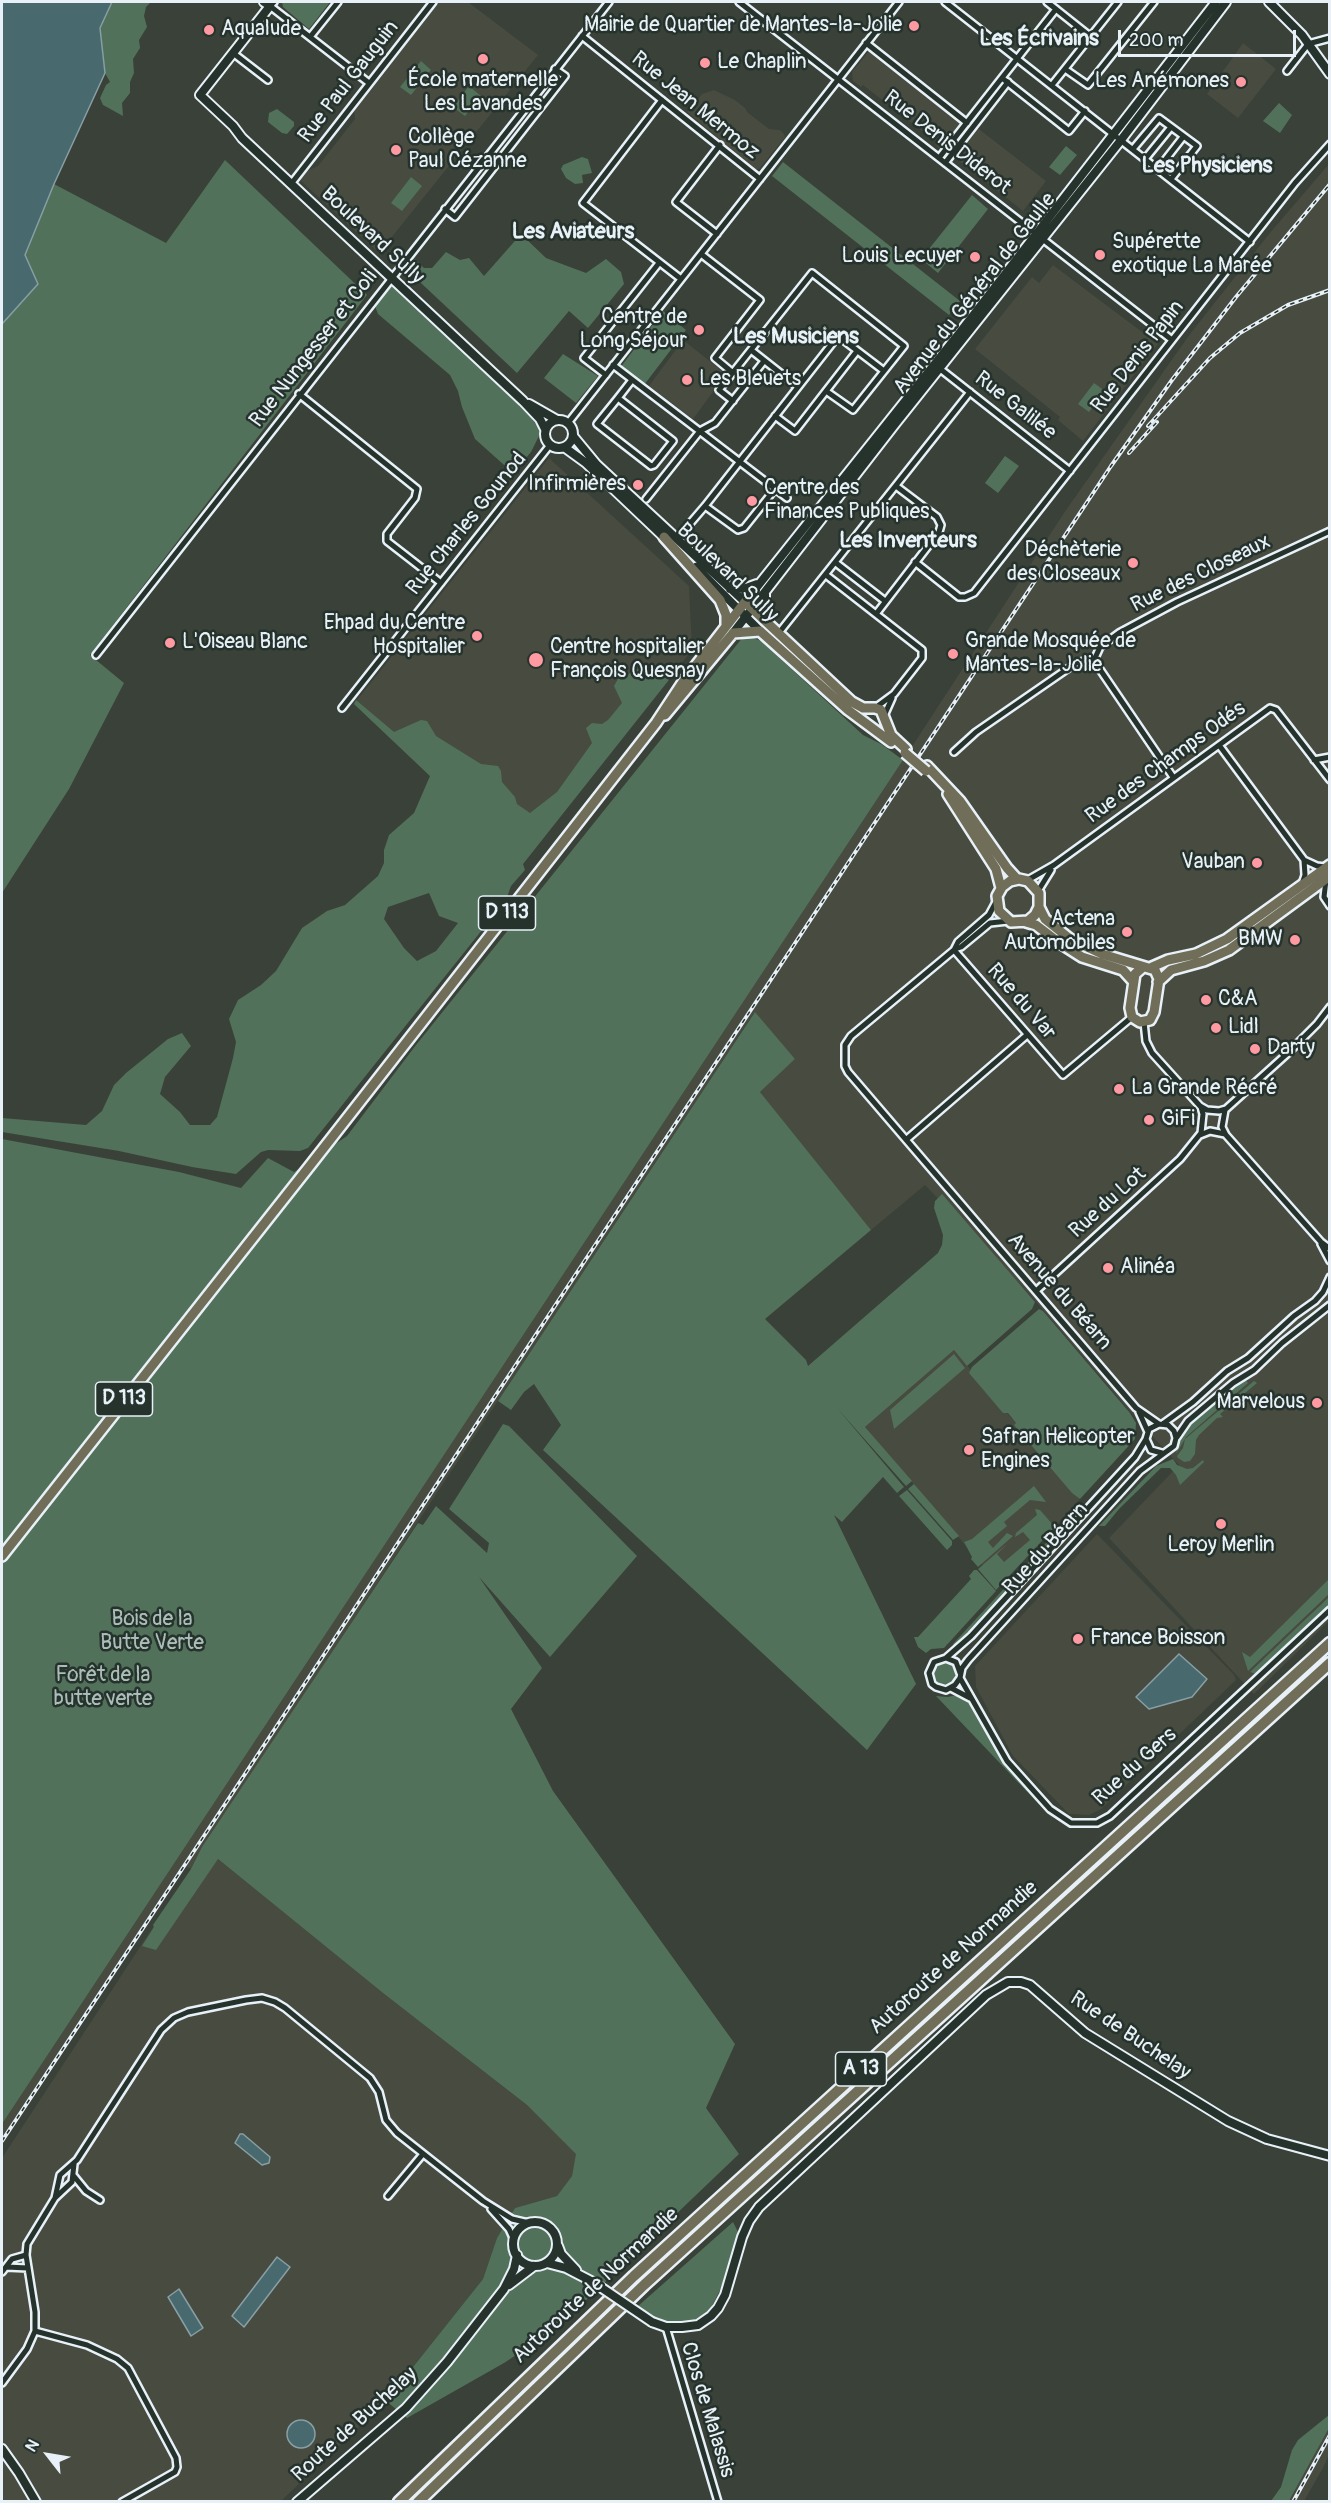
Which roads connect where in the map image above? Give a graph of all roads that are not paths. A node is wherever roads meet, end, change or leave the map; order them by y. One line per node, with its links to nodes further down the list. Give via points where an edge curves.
1 (338, 2): 16 (street)
2 (433, 2): 31 (street, Rue Paul Gauguin)
3 (609, 2): 15 (street, Rue Nungesser et Coli)
4 (739, 2): 28 (street, Rue Denis Diderot)
5 (899, 2): 19 (street)
6 (945, 2): 22 (street)
7 (1047, 2): 14 (street)
8 (1118, 2): 17 (street)
9 (1154, 2): 24 (street, via 1088,85)
10 (1216, 2): 37 (street, Avenue du Général de Gaulle / D 113)
11 (1226, 2): 39 (street, Avenue du Général de Gaulle / D 113)
12 (269, 3): 16 (street); 21 (street)
13 (1274, 3): 20 (street)
14 (1056, 9): 17 (street); 22 (street)
15 (582, 36): 23 (street, Rue Nungesser et Coli); 33 (street, Rue Jean Mermoz)
16 (310, 37): 31 (street)
17 (1090, 37): 24 (street)
18 (1329, 38): 20 (street)
19 (866, 43): 28 (street); 35 (street)
20 (1308, 44): 25 (street); 26 (street)
21 (233, 53): 29 (street); 49 (street, Boulevard Sully, via 200,95)
22 (1018, 58): 27 (street); 32 (street)
23 (555, 69): 50 (street, Rue Nungesser et Coli); 50 (street, via 565,76 508,149 454,217)
24 (1065, 69): 32 (street)
25 (1287, 71)
26 (1329, 75)
27 (1002, 78): 30 (street); 35 (street)
28 (838, 79): 43 (street, Rue Denis Diderot); 47 (street)
29 (268, 80)
30 (1008, 82): 34 (street, via 1069,131); 45 (street)
31 (369, 83): 49 (street, Rue Paul Gauguin)
32 (1052, 85): 34 (street)
33 (662, 100): 41 (street, Rue Jean Mermoz); 55 (street, via 583,203)
34 (1085, 111): 37 (street)
35 (967, 123): 43 (street)
36 (1171, 127): 38 (street); 42 (street, via 1159,118); 44 (street)
37 (1113, 134): 39 (street); 52 (street, Avenue du Général de Gaulle / D 113)
38 (1183, 137): 46 (street); 48 (street, via 1197,146)
39 (1121, 140): 42 (street); 52 (street, Avenue du Général de Gaulle / D 113)
40 (1329, 144): 53 (street, Rue Denis Papin)
41 (720, 146): 47 (street, Rue Jean Mermoz); 51 (street, via 676,202)
42 (1133, 149): 44 (street)
43 (939, 158): 45 (street, Rue Denis Diderot)
44 (1145, 159): 46 (street)
45 (945, 163): 52 (street, Rue Denis Diderot)
46 (1158, 169): 48 (street)
47 (760, 179): 51 (street)
48 (1171, 179): 53 (street)
49 (291, 184): 56 (street, Boulevard Sully)
50 (445, 209): 56 (street, Rue Nungesser et Coli)
51 (717, 234): 54 (street)
52 (1039, 236): 58 (street, Rue Denis Diderot); 63 (street, Avenue du Général de Gaulle / D 113); 96 (street, Avenue du Général de Gaulle / D 113)
53 (1250, 242): 58 (street, Rue Denis Papin)
54 (701, 254): 57 (street); 65 (street, via 760,300 715,358)
55 (659, 263): 57 (street); 66 (street, via 584,358)
56 (391, 278): 71 (street, Rue Nungesser et Coli); 73 (street, Boulevard Sully)
57 (681, 279): 62 (street)
58 (1172, 340): 84 (street, Rue Denis Papin)
59 (751, 350): 61 (street); 64 (street, via 812,273 904,346); 65 (street)
60 (857, 351): 64 (street); 68 (street, via 838,336); 69 (street)
61 (764, 361): 68 (street); 74 (street)
62 (614, 365): 66 (street); 67 (street)
63 (939, 368): 70 (street, Rue Galilée); 99 (street, Avenue du Général de Gaulle / D 113)
64 (884, 371): 69 (street, via 853,410)
65 (733, 373): 74 (street, via 719,390)
66 (606, 375): 77 (street)
67 (632, 380): 72 (street); 79 (street)
68 (798, 387): 75 (street)
69 (826, 391): 75 (street, via 795,431)
70 (970, 392): 84 (street, Rue Galilée); 85 (street)
71 (299, 394): 97 (street, via 417,489 415,498 387,534 387,541); 108 (street, Rue Nungesser et Coli)
72 (618, 398): 72 (street, via 673,441 654,465 597,424)
73 (523, 401): 76 (street); 78 (street)
74 (733, 401): 79 (street, via 715,423)
75 (775, 416): 83 (street)
76 (557, 420): 77 (street); 78 (street)
77 (568, 423): 80 (street)
78 (545, 429): 81 (street)
79 (700, 431): 83 (street); 88 (street)
80 (573, 436): 82 (street); 98 (street, Boulevard Sully, via 597,465)
81 (550, 445): 82 (street); 97 (street, Rue Charles Gounod)
82 (564, 447): 92 (street, Boulevard Sully)
83 (740, 461): 86 (street); 89 (street)
84 (1070, 471): 93 (street, Rue Denis Papin, via 974,592 959,597)
85 (896, 486): 93 (street, via 937,517 941,525); 94 (street)
86 (775, 489): 87 (street); 89 (street, via 744,528 738,530)
87 (787, 498)
88 (646, 499)
89 (705, 506): 91 (street)
90 (1329, 531): 109 (street, Rue des Closeaux, via 1142,620 1104,642)
91 (681, 534)
92 (664, 537): 101 (street, Boulevard Sully); 104 (main road, via 720,600)
93 (915, 562): 100 (street)
94 (836, 563): 95 (street); 100 (street)
95 (826, 575): 102 (street); 107 (street)
96 (763, 579): 98 (street, via 752,586); 101 (street, Avenue du Général de Gaulle / D 113)
97 (441, 583): 111 (street, Rue Charles Gounod)
98 (730, 589): 101 (street, Boulevard Sully)
99 (765, 592): 101 (street, Avenue du Général de Gaulle / D 113); 103 (street)
100 (885, 601): 102 (street)
101 (746, 609): 103 (main road, Boulevard Sully); 104 (main road, D 113); 105 (street, Boulevard Sully); 106 (street, D 113)
102 (876, 614): 110 (street, via 922,650 919,663)
103 (765, 619): 107 (main road, Boulevard Sully)
104 (726, 625): 114 (main road, D 113)
105 (760, 631): 106 (main road); 115 (main road, Boulevard Sully)
106 (734, 633): 114 (main road, D 113)
107 (778, 634): 112 (main road, Boulevard Sully, via 852,702)
108 (96, 655)
109 (1095, 658): 118 (street, via 1076,663 976,732); 122 (street)
110 (894, 694): 112 (street); 113 (street)
111 (342, 708)
112 (872, 708): 113 (main road, via 881,710); 115 (main road, via 864,716)
113 (884, 718): 115 (main road, via 879,727); 117 (main road, via 891,735)
114 (656, 723): 165 (main road, D 113, via 300,1169 247,1243)
115 (869, 726): 117 (main road, Boulevard Sully)
116 (1219, 745): 120 (street, Rue des Champs Odés, via 1270,708 1276,710); 122 (street, Rue des Champs Odés); 124 (street)
117 (906, 751): 121 (main road, bridge)
118 (954, 752)
119 (1329, 757): 120 (street)
120 (1314, 760): 123 (street, Rue des Champs Odés)
121 (927, 768): 127 (main road, via 960,801 1006,868); 128 (main road, via 996,869)
122 (1173, 777): 125 (street, Rue des Champs Odés)
123 (1329, 780)
124 (1304, 860): 126 (street); 129 (street)
125 (1054, 865): 127 (street, Rue des Champs Odés); 130 (street, Rue des Champs Odés)
126 (1328, 871): 129 (main road); 131 (street)
127 (1021, 880): 128 (main road); 130 (main road)
128 (1000, 888): 132 (main road)
129 (1304, 889): 131 (street); 138 (main road, via 1217,945); 140 (main road, via 1229,950 1171,970)
130 (1038, 891): 134 (main road)
131 (1324, 897): 133 (street)
132 (996, 902): 135 (main road); 137 (street, via 989,915)
133 (1329, 906)
134 (1040, 907): 136 (main road); 138 (main road, via 1045,919 1070,939)
135 (1008, 921): 136 (main road); 137 (street, via 990,923)
136 (1026, 922): 139 (main road, via 1082,957 1123,970)
137 (954, 950): 144 (street, Rue du Var); 153 (street, Avenue du Béarn, via 861,1026 845,1045 843,1056 848,1072)
138 (1147, 967): 139 (main road, via 1136,972); 140 (main road, via 1158,975)
139 (1133, 981): 142 (main road)
140 (1158, 982): 143 (main road, via 1154,1014)
141 (1329, 1007): 146 (street, via 1294,1047)
142 (1132, 1017): 143 (main road); 144 (street, Rue du Var, via 1064,1075)
143 (1144, 1022): 145 (street, via 1149,1048)
144 (1027, 1035): 153 (street)
145 (1200, 1106): 147 (street); 149 (street)
146 (1226, 1109): 147 (street); 148 (street)
147 (1213, 1111): 148 (street); 149 (street)
148 (1222, 1120): 150 (street); 151 (street)
149 (1203, 1121): 150 (street); 152 (street)
150 (1212, 1131): 151 (street); 152 (street)
151 (1226, 1135): 154 (street)
152 (1199, 1136): 158 (street, Rue du Lot, via 1171,1168)
153 (907, 1139): 158 (street, Avenue du Béarn)
154 (1321, 1242): 155 (street); 156 (street)
155 (1329, 1249)
156 (1329, 1261)
157 (1329, 1277): 161 (street, via 1316,1301)
158 (1036, 1291): 160 (street, Avenue du Béarn)
159 (1329, 1305): 163 (street, via 1188,1421)
160 (1136, 1408): 161 (street, Avenue du Béarn); 162 (street, Avenue du Béarn)
161 (1161, 1424): 162 (street, via 1152,1426); 163 (street, via 1172,1428)
162 (1147, 1436): 164 (street, via 1151,1449); 168 (street, Rue du Béarn, via 1135,1457 977,1630)
163 (1176, 1438): 164 (street, via 1172,1449)
164 (1162, 1453): 170 (street, Rue du Béarn, via 1140,1471 968,1660)
165 (2, 1556)
166 (1329, 1610): 172 (street, Rue du Gers, via 1110,1816 1097,1823 1071,1822 1050,1809 1007,1761)
167 (1329, 1643): 204 (highway, Autoroute de Normandie / A 13, via 642,2268)
168 (946, 1658): 170 (street, via 956,1662); 171 (street, via 932,1665 929,1679 936,1687)
169 (1329, 1663): 205 (highway, Autoroute de Normandie / A 13, via 644,2285)
170 (960, 1675): 171 (street); 172 (street, Rue du Gers)
171 (951, 1688): 172 (street)
172 (974, 1701)
173 (423, 2154): 175 (street, via 390,2126 370,2078 285,2008 262,1998 174,2018 161,2030); 181 (street); 184 (street)
174 (1329, 2156): 197 (street, Rue de Buchelay, via 1268,2139 1228,2121 1085,2033 1030,1985 1008,1982 986,1995 759,2206 742,2237 725,2295 711,2316 698,2325)
175 (76, 2160): 176 (street); 177 (street)
176 (63, 2172): 177 (street); 178 (street)
177 (73, 2175): 179 (street); 180 (street)
178 (60, 2181): 179 (street); 182 (street)
179 (68, 2184): 180 (street); 182 (street)
180 (86, 2191): 183 (street)
181 (388, 2196)
182 (55, 2198): 188 (street, via 27,2244)
183 (100, 2200)
184 (483, 2201): 185 (street, via 512,2219); 186 (street, via 507,2225)
185 (529, 2223): 186 (street); 187 (street, via 547,2226)
186 (514, 2240): 189 (street)
187 (557, 2243): 190 (street, via 554,2256); 195 (street, Rue de Buchelay, via 561,2254)
188 (26, 2255): 192 (street, via 12,2259); 193 (street)
189 (517, 2255): 191 (street); 196 (street, Route de Buchelay)
190 (547, 2263): 191 (street); 195 (street, Rue de Buchelay)
191 (534, 2266): 196 (street, Route de Buchelay)
192 (6, 2267): 193 (street); 194 (street)
193 (28, 2268): 198 (street)
194 (2, 2272)
195 (581, 2275): 197 (street, Rue de Buchelay, bridge, via 652,2322)
196 (504, 2289): 203 (street, Route de Buchelay, via 466,2340 406,2408)
197 (666, 2327): 206 (street, Clos de Malassis)
198 (35, 2331): 199 (street); 202 (street, via 87,2345 128,2368 172,2449 177,2462 174,2472)
199 (2, 2383)
200 (2, 2450): 201 (street)
201 (36, 2502)
202 (122, 2502)
203 (297, 2502)
204 (399, 2502)
205 (418, 2502)
206 (718, 2502)

